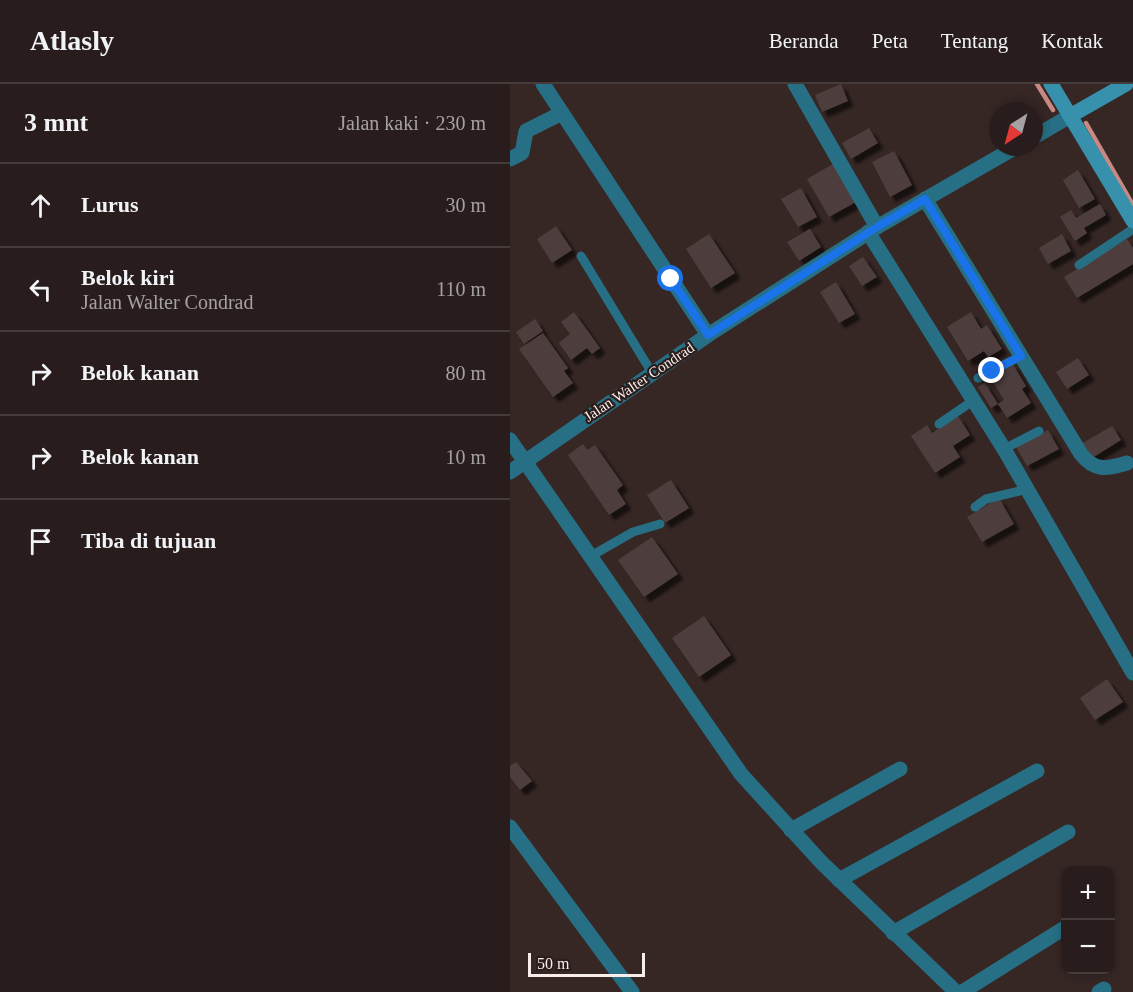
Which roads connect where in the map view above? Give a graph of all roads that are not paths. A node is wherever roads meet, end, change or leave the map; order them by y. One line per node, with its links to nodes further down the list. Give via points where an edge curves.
1 (543, 84): 5 (street)
2 (795, 84): 12 (street)
3 (1051, 84): 6 (street)
4 (1126, 84): 6 (street)
5 (562, 113): 9 (street, via 526,131 522,153); 16 (street)
6 (1070, 116): 7 (street); 11 (street)
7 (1043, 132)
8 (1000, 156): 10 (street, Jalan Walter Condrad)
9 (510, 159)
10 (925, 199): 12 (street, Jalan Walter Condrad); 17 (street)
11 (1133, 221)
12 (872, 229): 16 (street, Jalan Walter Condrad); 20 (street)
13 (1133, 229): 15 (lane)
14 (581, 256): 18 (lane)
15 (1079, 266)
16 (708, 335): 18 (street, Jalan Walter Condrad)
17 (1021, 356): 19 (lane); 26 (street, via 1088,463 1105,470)
18 (652, 373): 25 (street, Jalan Walter Condrad)
19 (978, 378)
20 (974, 400): 21 (lane); 24 (street)
21 (939, 424)
22 (1039, 431): 24 (lane)
23 (510, 440): 25 (street)
24 (1004, 449): 28 (street)
25 (525, 462): 27 (street, Jalan Walter Condrad); 31 (street)
26 (1127, 463)
27 (510, 472)
28 (1028, 489): 29 (lane, via 986,499); 32 (street)
29 (975, 507)
30 (660, 524): 31 (lane, via 633,532)
31 (591, 556): 36 (street, via 741,774)
32 (1133, 673)
33 (900, 769): 36 (street)
34 (1037, 771): 38 (street)
35 (510, 827): 41 (street)
36 (791, 830): 38 (street)
37 (1068, 832): 40 (street)
38 (839, 880): 40 (street)
39 (1061, 930): 43 (street)
40 (893, 933): 42 (street)
41 (632, 992)
42 (956, 992)
43 (962, 992)

